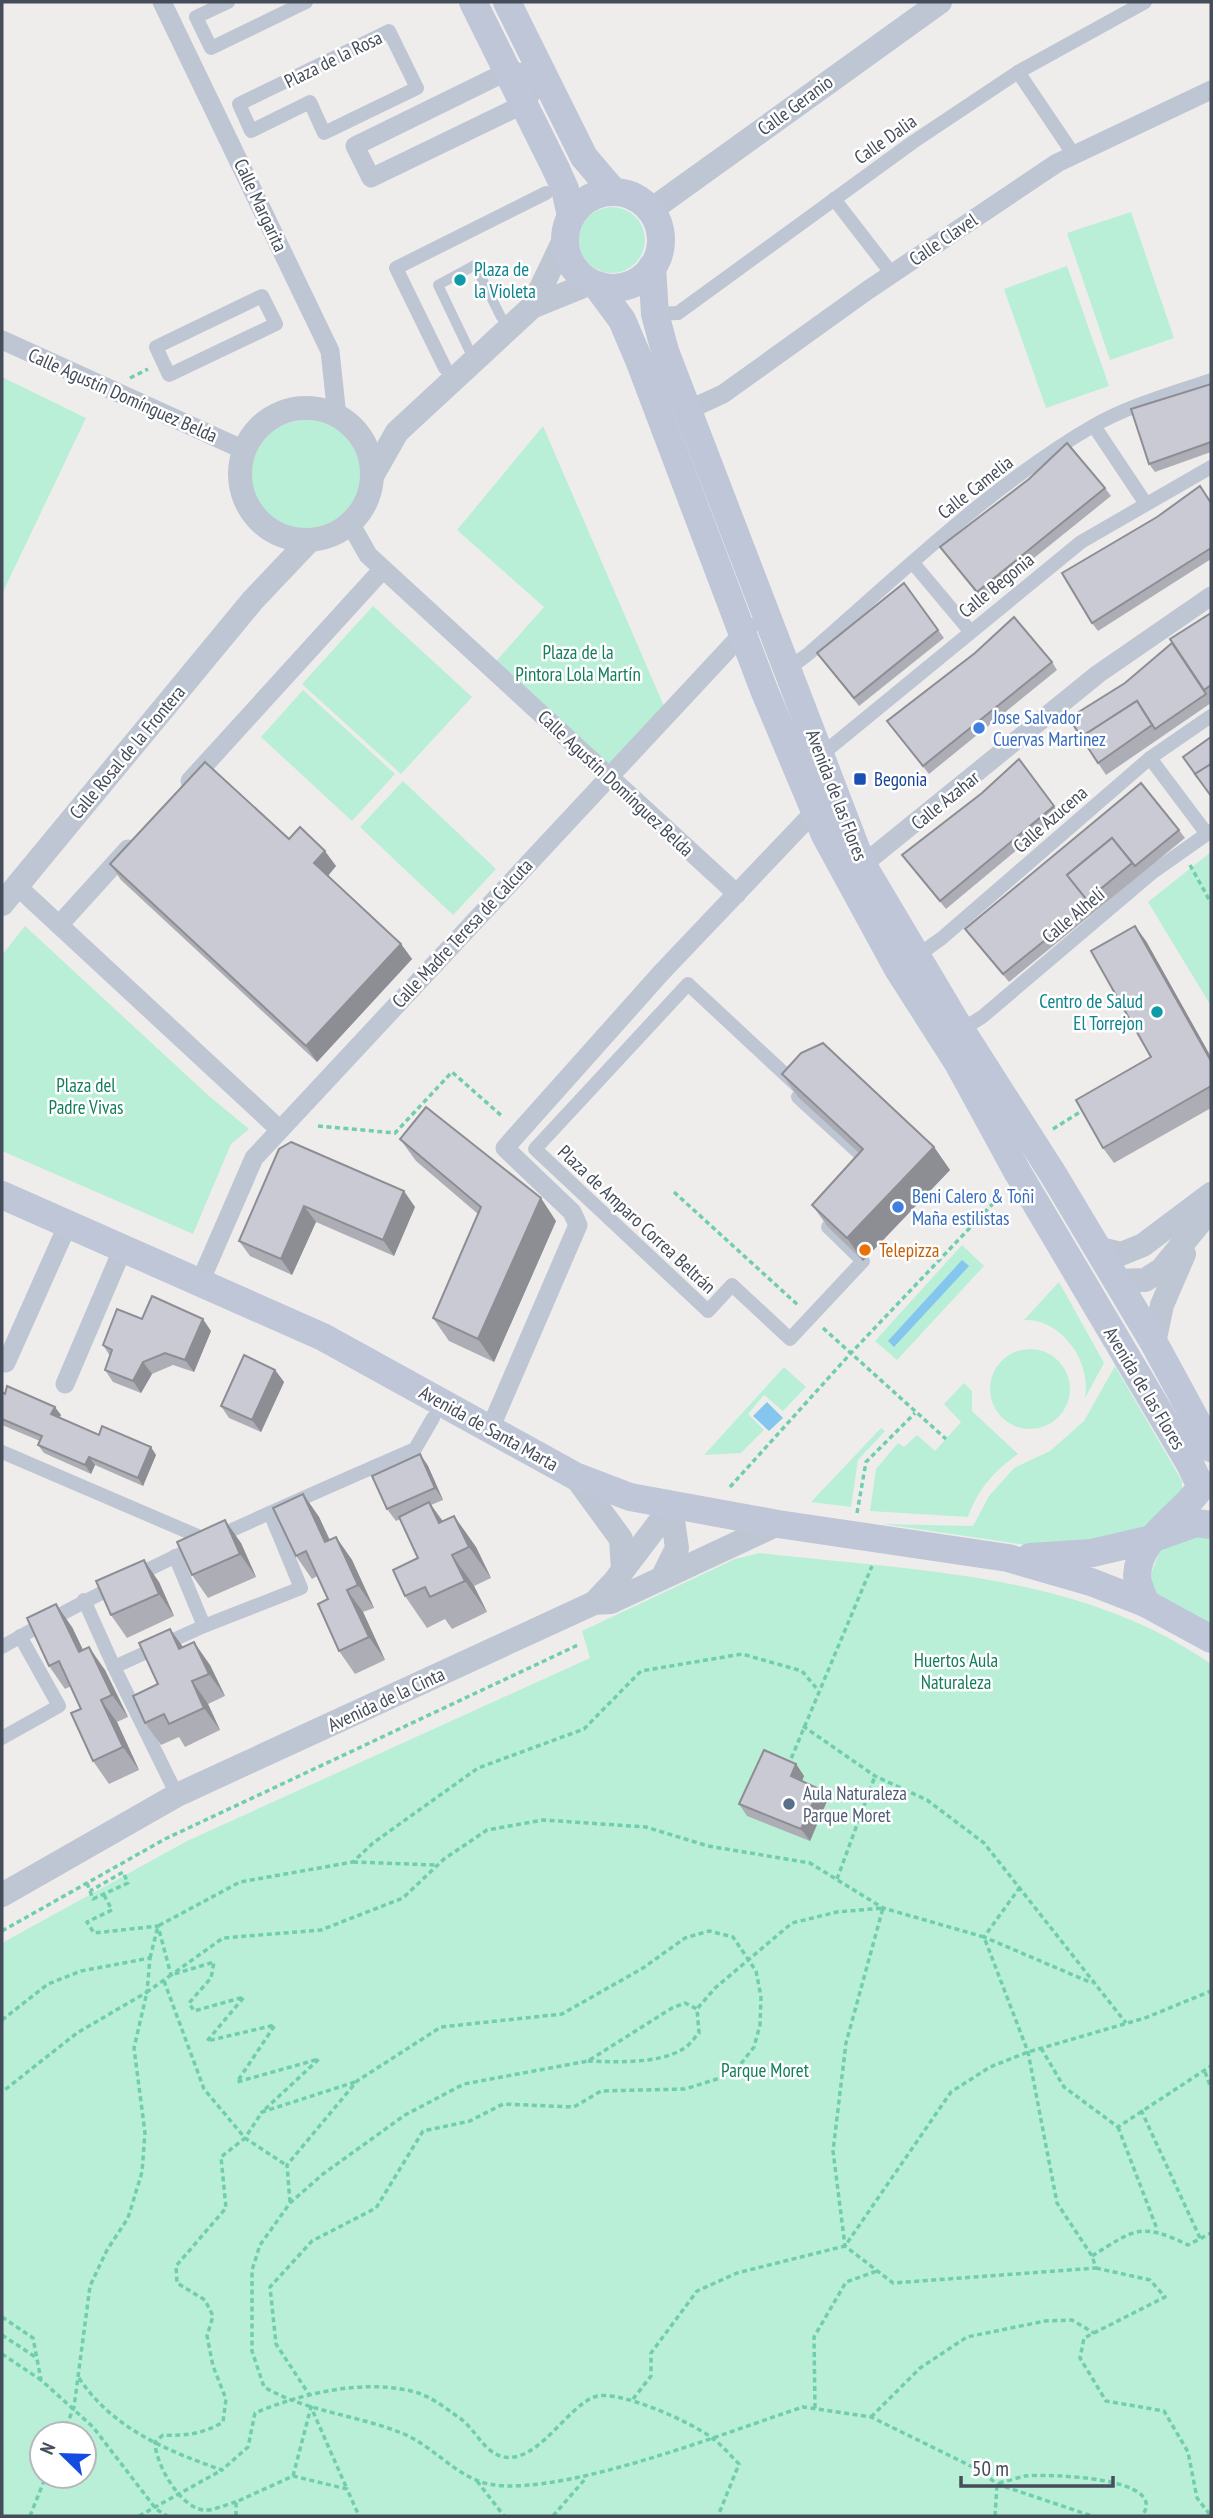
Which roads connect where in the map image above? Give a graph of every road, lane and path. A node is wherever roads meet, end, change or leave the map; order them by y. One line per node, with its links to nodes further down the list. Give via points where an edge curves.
1 (162, 2): 32 (street, Calle Margarita, via 330,351)
2 (228, 2): 3 (street, via 196,17 211,48)
3 (306, 2)
4 (473, 2): 8 (main road)
5 (507, 2): 10 (main road)
6 (940, 2): 18 (street, Calle Geranio)
7 (1145, 2): 9 (street, Calle Dalia)
8 (508, 71): 10 (street); 13 (main road); 13 (street, via 355,146 371,178)
9 (1018, 72): 14 (street); 17 (street, Calle Dalia)
10 (544, 75): 13 (street); 15 (main road, via 584,157)
11 (1211, 90): 14 (street, Calle Clavel)
12 (239, 104): 12 (street, Plaza de la Rosa, via 251,131 310,103 324,133 417,88 389,31)
13 (524, 104): 19 (main road, via 565,190)
14 (1074, 155): 21 (street, Calle Clavel)
15 (612, 191): 18 (main road, via 634,196); 19 (main road, via 589,199)
16 (546, 193): 28 (street, via 396,268)
17 (834, 199): 21 (street); 24 (street, Calle Dalia, via 678,313)
18 (651, 210): 20 (main road, via 661,244)
19 (568, 228): 22 (main road, via 568,257 577,272); 23 (street)
20 (652, 267): 22 (main road, via 627,286); 24 (main road, Avenida de las Flores)
21 (892, 274): 31 (street, Calle Clavel, via 723,394)
22 (593, 284): 23 (street); 49 (main road, Avenida de las Flores, via 618,312 639,360)
23 (532, 307): 25 (street)
24 (655, 314): 31 (main road, Avenida de las Flores)
25 (510, 327): 27 (street); 27 (lane, via 475,265 438,285)
26 (2, 340): 36 (street, Calle Agustín Domínguez Belda)
27 (474, 360): 34 (street)
28 (445, 368)
29 (169, 375): 29 (street, via 156,347 262,296 276,324)
30 (1211, 380): 33 (street, Calle Camelia, via 1132,407)
31 (688, 410): 47 (main road, Avenida de las Flores)
32 (337, 416): 35 (street); 36 (street, via 315,409 287,411 258,429)
33 (1094, 426): 39 (street); 43 (street, Calle Camelia, via 1054,451)
34 (397, 432): 35 (street); 38 (street)
35 (362, 440): 38 (street)
36 (244, 450): 41 (street, via 241,488 247,506)
37 (1211, 467): 39 (street, Calle Begonia)
38 (372, 476): 40 (street, via 369,494)
39 (1146, 504): 48 (street, Calle Begonia, via 1081,542)
40 (350, 523): 42 (street, via 331,536); 44 (street, Calle Agustín Domínguez Belda, via 368,555)
41 (274, 533): 42 (street); 46 (street, Calle Rosal de la Frontera, via 273,552)
42 (309, 541): 46 (street, Calle Rosal de la Frontera)
43 (913, 563): 48 (street); 50 (street, Calle Camelia)
44 (383, 569): 54 (street, Calle Agustín Domínguez Belda); 55 (street)
45 (1211, 596): 60 (street, Calle Azahar, via 1098,674)
46 (253, 600): 62 (street, Calle Rosal de la Frontera)
47 (767, 614): 49 (street, Calle Madre Teresa de Calcuta); 50 (main road, Avenida de las Flores)
48 (970, 631): 52 (street, Calle Begonia)
49 (743, 632): 54 (street, Calle Madre Teresa de Calcuta); 56 (main road, Avenida de las Flores)
50 (789, 668): 52 (main road, Avenida de las Flores)
51 (1211, 716): 53 (street, Calle Azucena)
52 (821, 755): 60 (main road, Avenida de las Flores)
53 (1150, 758): 57 (street); 65 (street, Calle Azucena)
54 (607, 776): 61 (street, Calle Agustín Domínguez Belda); 70 (street, Calle Madre Teresa de Calcuta)
55 (176, 796)
56 (815, 811): 60 (main road, Avenida de las Flores); 61 (street)
57 (1209, 833): 59 (street, Calle Alhelí)
58 (139, 837): 64 (street)
59 (1182, 851): 63 (path); 66 (street, Calle Alhelí)
60 (855, 871): 65 (main road, Avenida de las Flores); 77 (main road, Avenida de las Flores, via 898,969 958,1063)
61 (737, 894): 90 (street, via 505,1148 572,1212 578,1225)
62 (9, 895): 64 (street)
63 (1211, 903)
64 (59, 925): 70 (street)
65 (917, 956): 66 (main road, Avenida de las Flores)
66 (961, 1030): 82 (main road, Avenida de las Flores)
67 (1089, 1106): 71 (path)
68 (503, 1117): 69 (path, via 452,1072 395,1133)
69 (318, 1126)
70 (279, 1129): 84 (street, Calle Madre Teresa de Calcuta, via 254,1158)
71 (1048, 1132)
72 (535, 1149): 72 (street, Plaza de Amparo Correa Beltrán, via 708,1311 732,1285 790,1339 863,1261 828,1227 879,1171 798,1097 803,1091 688,984)
73 (1006, 1190): 94 (path)
74 (2, 1195): 78 (main road, Avenida de Santa Marta)
75 (1211, 1195): 80 (street)
76 (1211, 1209): 79 (street)
77 (1039, 1210): 83 (main road, Avenida de las Flores, via 1063,1215 1098,1273); 92 (main road, Avenida de las Flores)
78 (68, 1224): 81 (main road, Avenida de Santa Marta); 86 (street)
79 (1195, 1230): 83 (street, via 1161,1270 1146,1280); 85 (street, via 1162,1305)
80 (1143, 1245): 82 (street, via 1121,1254); 83 (street)
81 (123, 1248): 84 (main road, Avenida de Santa Marta); 87 (street)
82 (1096, 1248): 83 (main road, Avenida de las Flores)
83 (1115, 1281): 85 (main road, Avenida de las Flores); 92 (main road, Avenida de las Flores, via 1119,1305 1187,1420)
84 (200, 1282): 90 (main road, Avenida de Santa Marta, via 323,1337)
85 (1154, 1343): 92 (main road, Avenida de las Flores)
86 (6, 1363)
87 (65, 1384)
88 (916, 1412): 97 (path, via 866,1462)
89 (433, 1418): 96 (street, via 415,1449)
90 (489, 1429): 93 (main road, Avenida de Santa Marta)
91 (2, 1452): 100 (street)
92 (1201, 1456): 101 (main road, via 1201,1487 1188,1507)
93 (575, 1476): 95 (main road, Avenida de Santa Marta); 105 (street, via 621,1539)
94 (730, 1487)
95 (671, 1507): 98 (main road, Avenida de Santa Marta); 105 (street, Avenida de la Cinta); 106 (street, via 677,1548)
96 (270, 1513): 100 (street); 110 (street, via 301,1588)
97 (857, 1515)
98 (778, 1524): 103 (main road, Avenida de Santa Marta); 106 (street, Avenida de la Cinta)
99 (1211, 1525): 101 (main road, Avenida de Santa Marta, via 1196,1523)
100 (207, 1540): 102 (street)
101 (1148, 1540): 103 (main road, Avenida de Santa Marta, via 1092,1553); 108 (main road, via 1137,1576)
102 (175, 1556): 107 (street); 110 (street)
103 (1008, 1558): 108 (main road, Avenida de Santa Marta)
104 (872, 1566): 116 (path)
105 (623, 1570): 109 (street, Avenida de la Cinta)
106 (662, 1578): 109 (street, Avenida de la Cinta, via 611,1602)
107 (84, 1600): 111 (street); 115 (street)
108 (1145, 1602): 112 (main road, Avenida de Santa Marta)
109 (594, 1603): 121 (street, Avenida de la Cinta)
110 (204, 1626): 115 (street)
111 (20, 1636): 114 (street); 118 (street, via 59,1706)
112 (1211, 1639)
113 (578, 1645): 125 (path, via 290,1778)
114 (2, 1647)
115 (114, 1667): 121 (street)
116 (818, 1690): 117 (path); 122 (path, via 802,1671 742,1654 641,1671 584,1729 478,1768)
117 (803, 1726): 119 (path); 120 (path)
118 (2, 1738)
119 (787, 1768)
120 (875, 1776): 124 (path); 126 (path, via 927,1800 984,1843)
121 (177, 1795): 128 (street, Avenida de la Cinta)
122 (353, 1862): 123 (path); 131 (path, via 240,1882)
123 (437, 1865): 124 (path, via 487,1830 544,1820 646,1827 708,1846 810,1863); 136 (path, via 403,1898 321,1930 223,1938)
124 (837, 1880): 130 (path)
125 (87, 1883): 127 (path); 132 (path)
126 (1020, 1887): 133 (path); 138 (path)
127 (90, 1891): 129 (path, via 93,1899); 129 (path, via 123,1872 128,1883)
128 (2, 1895)
129 (104, 1895): 131 (path, via 112,1910 87,1922 94,1933)
130 (883, 1908): 133 (path); 135 (path, via 836,1912 792,1923); 161 (path, via 846,2043 833,2151)
131 (158, 1926): 134 (path); 136 (path)
132 (2, 1931)
133 (984, 1937): 138 (path); 145 (path)
134 (150, 1958): 139 (path); 142 (path, via 81,1971 48,1984)
135 (749, 1959): 141 (path); 149 (path, via 733,1937 709,1931 685,1938 562,2014 441,2027); 172 (path, via 761,1997 760,2025 754,2047 733,2074 685,2089 601,2091 574,2107 503,2104 470,2121 423,2131 376,2208 312,2241 271,2287 276,2344)
136 (171, 1975): 137 (path); 153 (path, via 214,1962 211,1978 189,2003 194,2011 244,1997 207,2041 275,2025 237,2082 318,2059)
137 (164, 1980): 139 (path); 155 (path, via 204,2089)
138 (1094, 1983): 143 (path)
139 (148, 1992): 151 (path, via 77,2033); 170 (path, via 134,2048 145,2133 142,2172 128,2218 90,2286)
140 (1211, 1992): 143 (path)
141 (697, 2009): 146 (path, via 685,2003 672,2008); 146 (path, via 699,2033 684,2049 661,2056)
142 (2, 2020)
143 (1126, 2023): 144 (path)
144 (1041, 2048): 145 (path); 154 (path, via 1064,2087)
145 (1028, 2052): 161 (path, via 990,2067 951,2092); 162 (path, via 1057,2203)
146 (588, 2061): 157 (path, via 464,2084 405,2115)
147 (1211, 2066): 148 (path)
148 (1205, 2072): 150 (path); 152 (path)
149 (357, 2081): 153 (path); 156 (path)
150 (1211, 2088)
151 (2, 2092)
152 (1142, 2110): 154 (path); 160 (path)
153 (262, 2112): 155 (path)
154 (1118, 2127): 158 (path)
155 (245, 2138): 156 (path); 181 (path, via 221,2157 226,2208 176,2266 177,2283 205,2300 213,2316 207,2336 226,2399 223,2422 185,2436 163,2435)
156 (287, 2165): 157 (path)
157 (290, 2203): 174 (path, via 260,2245 250,2295 252,2351 264,2387)
158 (1158, 2230): 160 (path, via 1188,2245); 162 (path, via 1128,2234)
159 (1211, 2233): 160 (path)
160 (1200, 2238)
161 (845, 2246): 164 (path); 173 (path, via 737,2273 697,2291 651,2353 651,2376)
162 (1092, 2256): 163 (path)
163 (1096, 2268): 164 (path, via 893,2283); 166 (path, via 1150,2280 1165,2297)
164 (877, 2271): 177 (path, via 846,2282 814,2337)
165 (2, 2317): 169 (path, via 33,2338)
166 (1094, 2333): 178 (path, via 1072,2320 967,2337 920,2368); 201 (path, via 1084,2338 1080,2358 1106,2401 1164,2410 1188,2452 1197,2498)
167 (2, 2336): 169 (path)
168 (2, 2354): 171 (path)
169 (37, 2358): 171 (path)
170 (78, 2376): 175 (path); 181 (path, via 95,2403)
171 (41, 2380): 175 (path)
172 (310, 2396): 173 (path, via 367,2387 410,2391 436,2401 502,2457 514,2457 595,2397); 174 (path)
173 (633, 2399): 180 (path)
174 (286, 2400): 176 (path); 182 (path, via 255,2413 248,2447)
175 (74, 2407): 179 (path); 192 (path, via 156,2509)
176 (311, 2407): 183 (path); 185 (path, via 405,2435); 187 (path)
177 (815, 2408): 178 (path); 180 (path, via 803,2407)
178 (871, 2417): 186 (path, via 979,2470)
179 (69, 2420)
180 (711, 2437): 184 (path); 197 (path, via 738,2464)
181 (155, 2442): 182 (path); 189 (path, via 155,2456 187,2503 204,2510)
182 (222, 2470): 191 (path, bridge)
183 (293, 2476): 187 (path); 189 (path)
184 (586, 2477): 185 (path, via 527,2487); 196 (path)
185 (477, 2481): 195 (path)
186 (997, 2484): 198 (path); 199 (path); 200 (path, via 1026,2476 1071,2476 1130,2487 1142,2495)
187 (347, 2489): 194 (path)
188 (40, 2490): 190 (path)
189 (236, 2502): 193 (path)
190 (30, 2516)
191 (139, 2516)
192 (167, 2516)
193 (236, 2516)
194 (359, 2516)
195 (504, 2516)
196 (553, 2516)
197 (718, 2516)
198 (995, 2516)
199 (1092, 2516)
200 (1142, 2516)
201 (1211, 2516)

